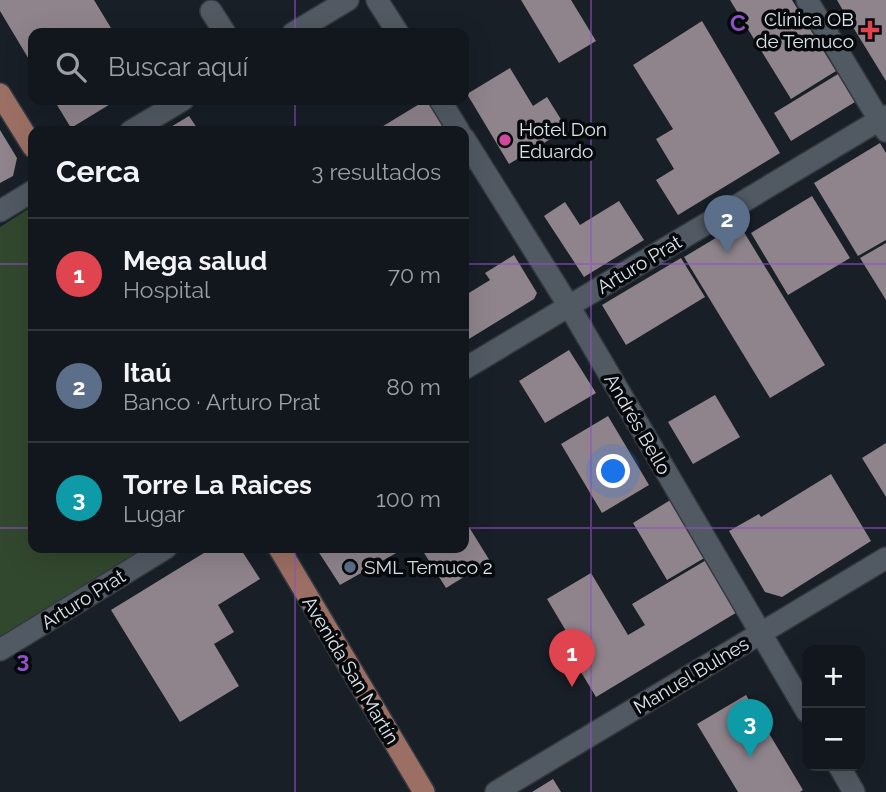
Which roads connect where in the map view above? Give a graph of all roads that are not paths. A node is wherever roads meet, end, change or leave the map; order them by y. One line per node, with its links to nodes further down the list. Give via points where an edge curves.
1 (348, 0): 6 (street)
2 (377, 0): 7 (street)
3 (807, 0): 11 (street)
4 (211, 12): 5 (street)
5 (222, 28)
6 (301, 28)
7 (395, 28)
8 (0, 94): 14 (main road)
9 (175, 105): 12 (street)
10 (443, 105): 13 (street)
11 (884, 123): 18 (street, Arturo Prat)
12 (139, 126)
13 (456, 126)
14 (28, 139)
15 (469, 146): 18 (street, Andrés Bello)
16 (28, 194): 17 (street)
17 (0, 211)
18 (569, 306): 19 (street, Arturo Prat); 23 (street, Andrés Bello)
19 (469, 366)
20 (158, 553): 24 (street, Arturo Prat)
21 (282, 553): 27 (main road, Avenida San Martín)
22 (886, 558): 23 (street, Manuel Bulnes)
23 (761, 633): 25 (street, Andrés Bello); 28 (street, Manuel Bulnes)
24 (0, 650)
25 (805, 708)
26 (842, 771): 29 (street)
27 (424, 792)
28 (496, 792)
29 (854, 792)

